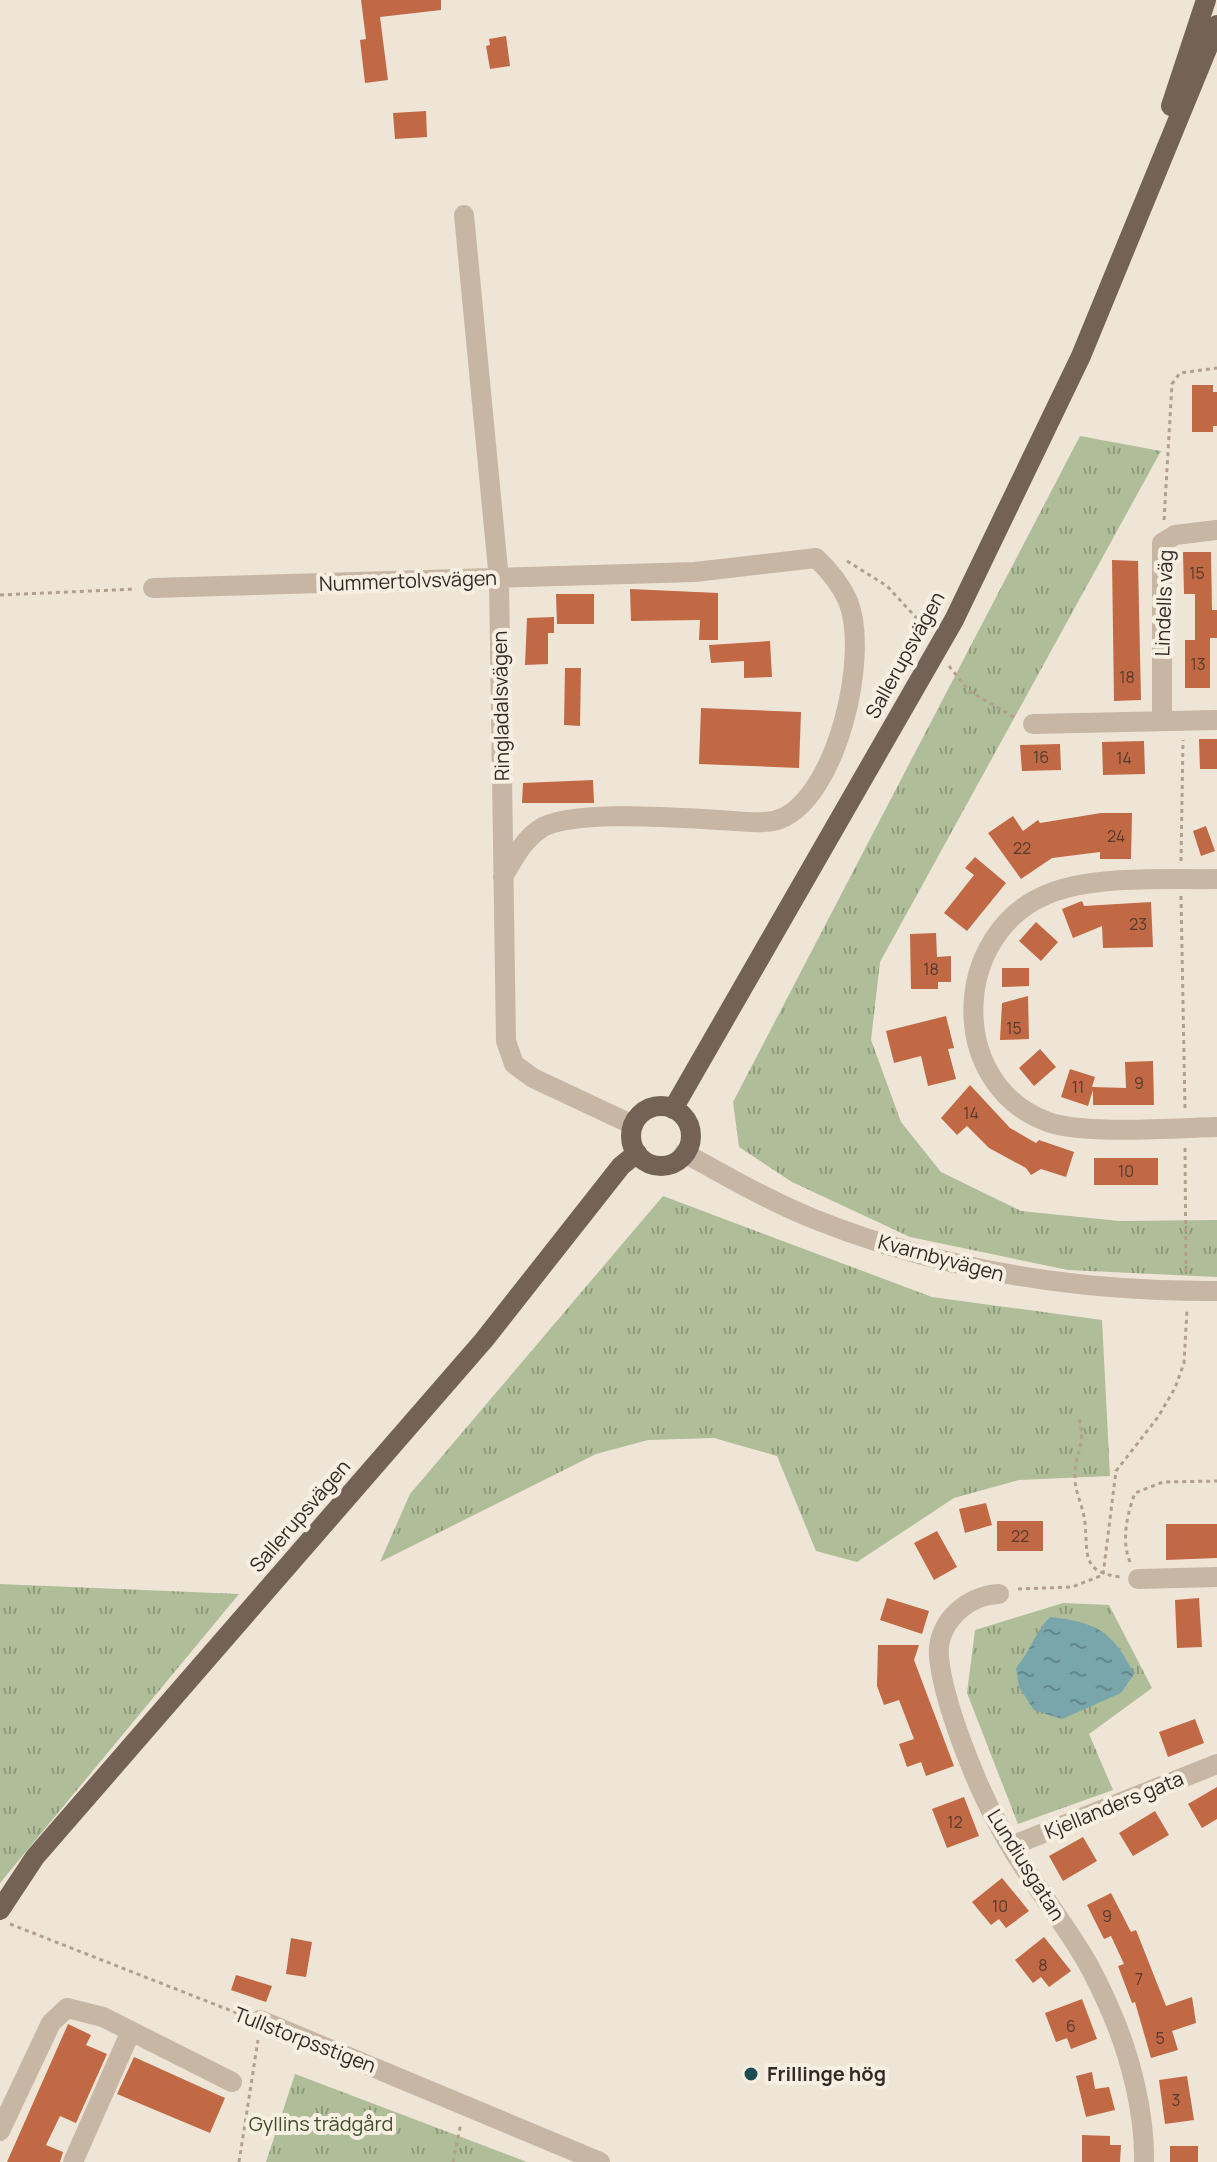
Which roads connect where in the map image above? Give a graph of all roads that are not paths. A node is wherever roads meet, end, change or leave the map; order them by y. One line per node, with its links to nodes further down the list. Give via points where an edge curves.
1 (1206, 0): 3 (main road, Sallerupsvägen)
2 (1217, 25): 3 (main road, Sallerupsvägen)
3 (1140, 205): 13 (main road, Sallerupsvägen, via 1081,356 954,620)
4 (464, 215): 6 (street, Ringladalsvägen)
5 (1217, 530): 8 (street, Lindells väg, via 1175,535 1162,543)
6 (499, 580): 7 (street, Nummertolvsvägen); 11 (street, Ringladalsvägen); 11 (street, Nummertolvsvägen, via 520,575 695,572 816,558 835,577 849,604 856,662 848,714 824,771 798,809 763,821 560,821 540,829 520,848)
7 (153, 588)
8 (1173, 720): 9 (street); 10 (street)
9 (1217, 720)
10 (1033, 724)
11 (503, 877): 14 (street, Ringladalsvägen, via 506,1041 514,1064)
12 (1217, 879): 15 (street, via 1072,886 1047,894 1019,910 982,955 973,1015 987,1070 1004,1093 1048,1122 1075,1127)
13 (673, 1109): 14 (main road, via 650,1108); 17 (main road, via 690,1128)
14 (633, 1125): 16 (main road)
15 (1217, 1127)
16 (637, 1153): 17 (main road, via 664,1165); 24 (main road, Sallerupsvägen, via 621,1166 474,1352 35,1857)
17 (684, 1153): 18 (street, Kvarnbyvägen, via 812,1218 959,1266 1113,1289)
18 (1217, 1291)
19 (1217, 1577): 20 (street)
20 (1138, 1579)
21 (999, 1594): 23 (street, Lundiusgatan, via 979,1595 963,1606 950,1620 939,1654 948,1700)
22 (1217, 1764): 23 (street, Kjellanders gata)
23 (1011, 1846): 31 (street, Lundiusgatan, via 1081,1952 1113,2016 1138,2103)
24 (4, 1916)
25 (260, 2020): 30 (street, Tullstorpsstigen)
26 (131, 2031): 27 (street); 28 (street, via 67,2008 51,2023); 29 (street)
27 (232, 2082)
28 (0, 2131)
29 (73, 2162)
30 (600, 2162)
31 (1144, 2162)

